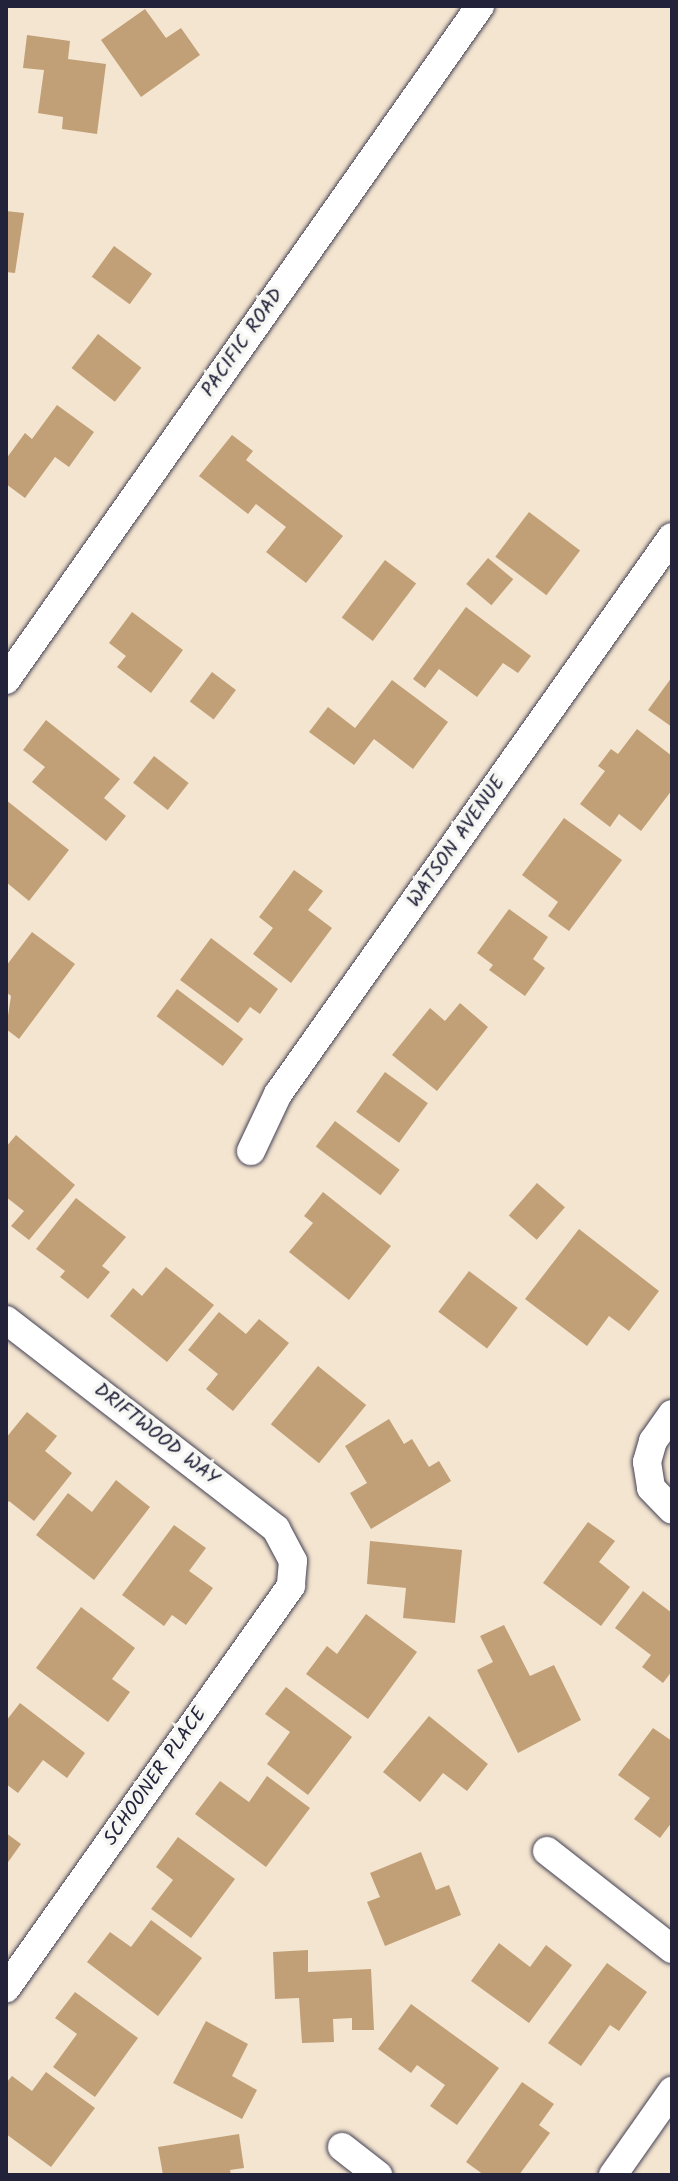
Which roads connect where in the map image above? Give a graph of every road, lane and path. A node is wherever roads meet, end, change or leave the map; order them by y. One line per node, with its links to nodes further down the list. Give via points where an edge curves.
1 (480, 6): 3 (street, PACIFIC ROAD)
2 (672, 537): 4 (street, WATSON AVENUE, via 278,1094)
3 (6, 680)
4 (251, 1151)
5 (6, 1320): 8 (street, DRIFTWOOD WAY, via 276,1529)
6 (672, 1414): 7 (street, via 653,1441 647,1462 651,1488)
7 (672, 1510)
8 (293, 1561): 11 (street, SCHOONER PLACE, via 291,1586)
9 (547, 1851): 10 (street)
10 (672, 1949)
11 (6, 1988)
12 (672, 2091): 15 (street)
13 (342, 2147): 14 (street)
14 (378, 2175)
15 (613, 2175)

